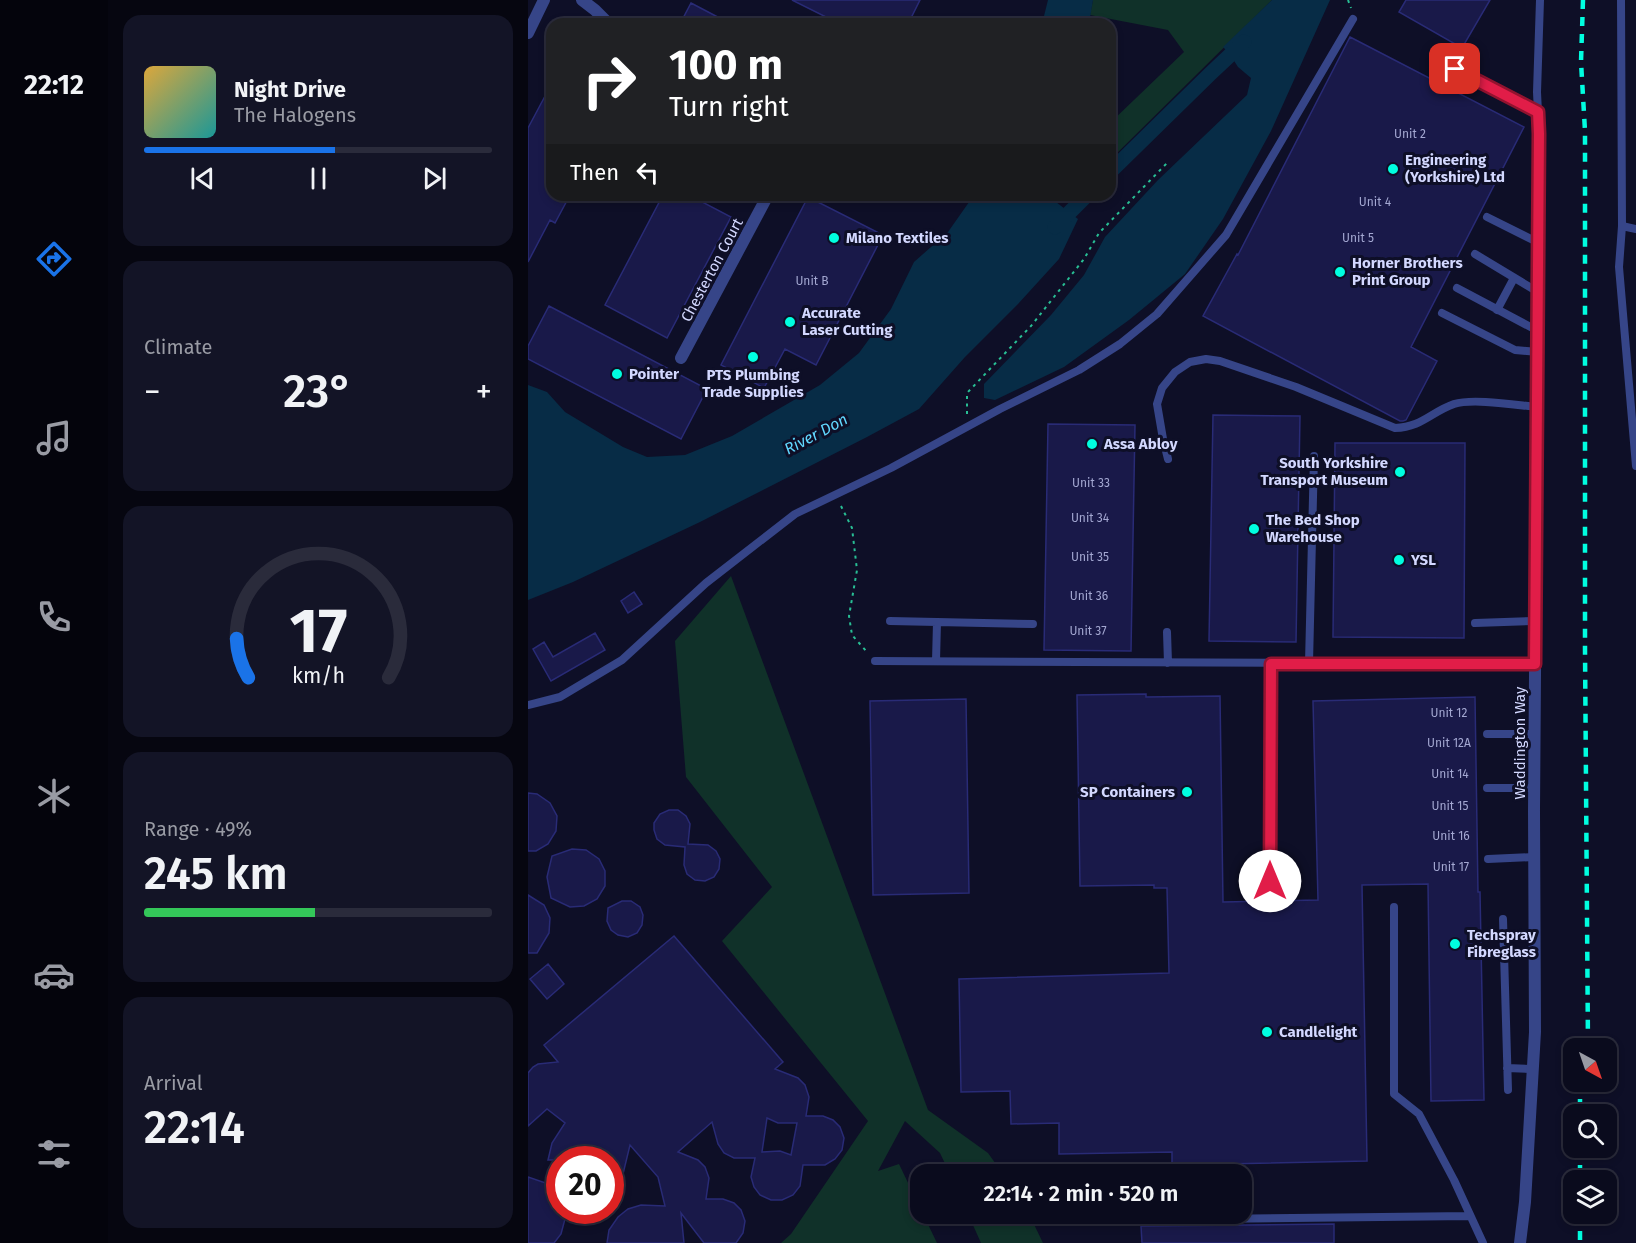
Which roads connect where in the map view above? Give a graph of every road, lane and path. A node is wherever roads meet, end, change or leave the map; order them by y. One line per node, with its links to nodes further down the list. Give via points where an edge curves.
1 (544, 0): 7 (street)
2 (582, 0): 5 (street)
3 (1540, 0): 9 (lane)
4 (1621, 0): 14 (lane)
5 (603, 18)
6 (1353, 19): 27 (lane, via 1226,235 1157,314 1120,344 1079,369)
7 (528, 33)
8 (1434, 58): 9 (lane)
9 (1538, 112): 10 (lane)
10 (1539, 134): 16 (street, Waddington Way)
11 (1167, 163): 27 (path, via 1099,233 1084,259 1031,326 967,393)
12 (765, 201): 25 (street, Chesterton Court)
13 (1488, 217): 16 (lane)
14 (1622, 226): 15 (lane); 30 (lane, via 1619,267)
15 (1636, 229)
16 (1539, 243): 20 (street, Waddington Way)
17 (1474, 254): 18 (lane)
18 (1514, 278): 20 (lane); 21 (lane)
19 (1457, 288): 21 (lane)
20 (1538, 292): 23 (street, Waddington Way)
21 (1497, 310): 23 (lane)
22 (1442, 313): 24 (lane, via 1515,350)
23 (1538, 331): 24 (street, Waddington Way)
24 (1538, 352): 26 (street, Waddington Way)
25 (681, 358)
26 (1537, 407): 29 (lane, via 1453,404 1408,428 1395,429 1296,387 1206,359 1190,362 1162,388 1157,404); 33 (street, Waddington Way)
27 (967, 426): 31 (lane)
28 (1314, 456): 41 (lane)
29 (1168, 459)
30 (1636, 466)
31 (836, 495): 38 (path, via 852,528 856,559 849,616 852,634); 44 (lane, via 795,514 715,576 622,660 560,698)
32 (890, 621): 34 (lane)
33 (1535, 621): 35 (lane); 43 (street, Waddington Way)
34 (937, 622): 36 (lane); 39 (lane)
35 (1474, 623)
36 (1033, 624)
37 (1167, 632): 40 (lane)
38 (875, 661): 39 (lane)
39 (936, 661): 40 (lane)
40 (1168, 663): 42 (lane)
41 (1308, 663): 42 (lane); 43 (lane)
42 (1271, 664): 51 (lane)
43 (1535, 664): 46 (street, Waddington Way)
44 (528, 705)
45 (1487, 734): 46 (lane)
46 (1535, 734): 47 (street, Waddington Way)
47 (1534, 788): 48 (lane); 49 (street, Waddington Way)
48 (1487, 789)
49 (1534, 858): 50 (lane); 55 (street, Waddington Way)
50 (1488, 859)
51 (1270, 881)
52 (1394, 907): 57 (lane, via 1394,1094 1419,1114)
53 (1503, 920): 54 (lane)
54 (1507, 1068): 55 (lane); 56 (lane)
55 (1533, 1069): 60 (street, Waddington Way)
56 (1508, 1090)
57 (1470, 1216): 58 (lane); 59 (lane)
58 (1252, 1219)
59 (1483, 1243)
60 (1520, 1243)

